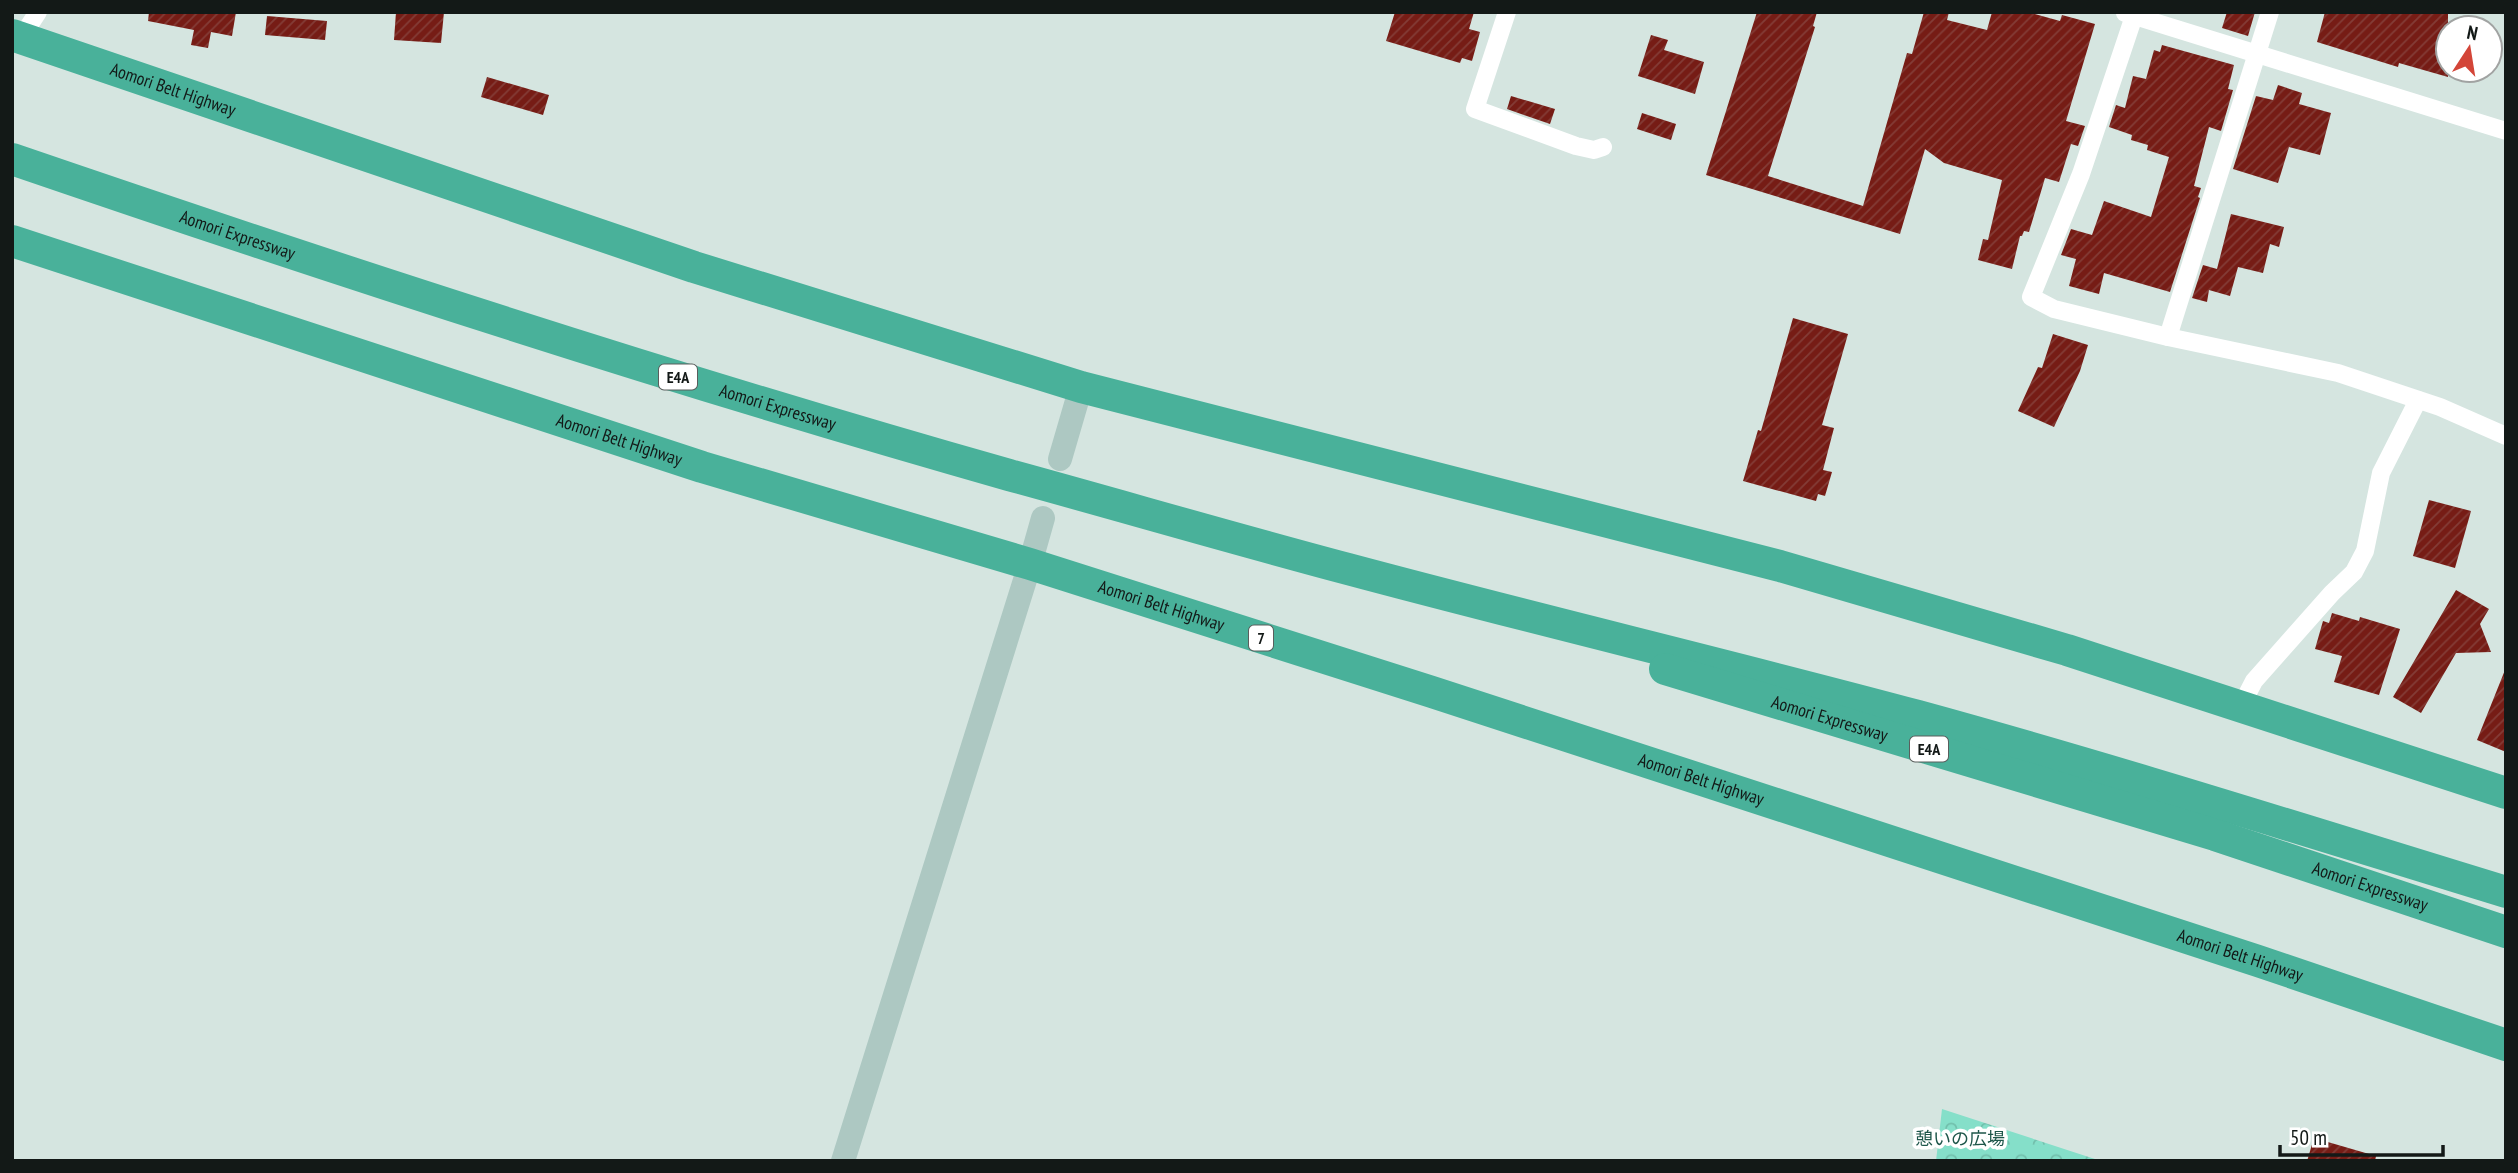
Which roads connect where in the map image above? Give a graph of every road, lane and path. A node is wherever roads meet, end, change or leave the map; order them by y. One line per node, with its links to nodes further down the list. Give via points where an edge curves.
1 (1507, 12): 7 (street, via 1475,109 1576,146)
2 (2270, 12): 5 (street)
3 (2129, 14): 5 (street); 10 (street, via 2081,174 2031,297 2054,309)
4 (21, 34): 11 (highway, Aomori Belt Highway, via 681,262)
5 (2257, 54): 6 (street); 10 (street)
6 (2506, 131)
7 (1603, 148)
8 (12, 159): 17 (highway, Aomori Expressway / E4A, via 653,369)
9 (12, 241): 16 (highway, Aomori Belt Highway / 7, via 702,467)
10 (2168, 337): 12 (street, via 2339,373)
11 (1081, 387): 14 (street); 18 (highway, Aomori Belt Highway, via 1780,566)
12 (2418, 401): 13 (street); 18 (street, via 2381,473 2365,551 2354,572 2254,681)
13 (2506, 436)
14 (1060, 459)
15 (1042, 519): 16 (street)
16 (1030, 564): 22 (highway, Aomori Belt Highway / 7); 23 (street)
17 (1351, 570): 20 (highway, Aomori Expressway / E4A, via 1927,719); 21 (highway, Aomori Expressway / E4A, via 2215,835)
18 (2241, 706): 19 (highway, Aomori Belt Highway)
19 (2506, 793)
20 (2506, 892)
21 (2506, 932)
22 (2506, 1045)
23 (843, 1161)

